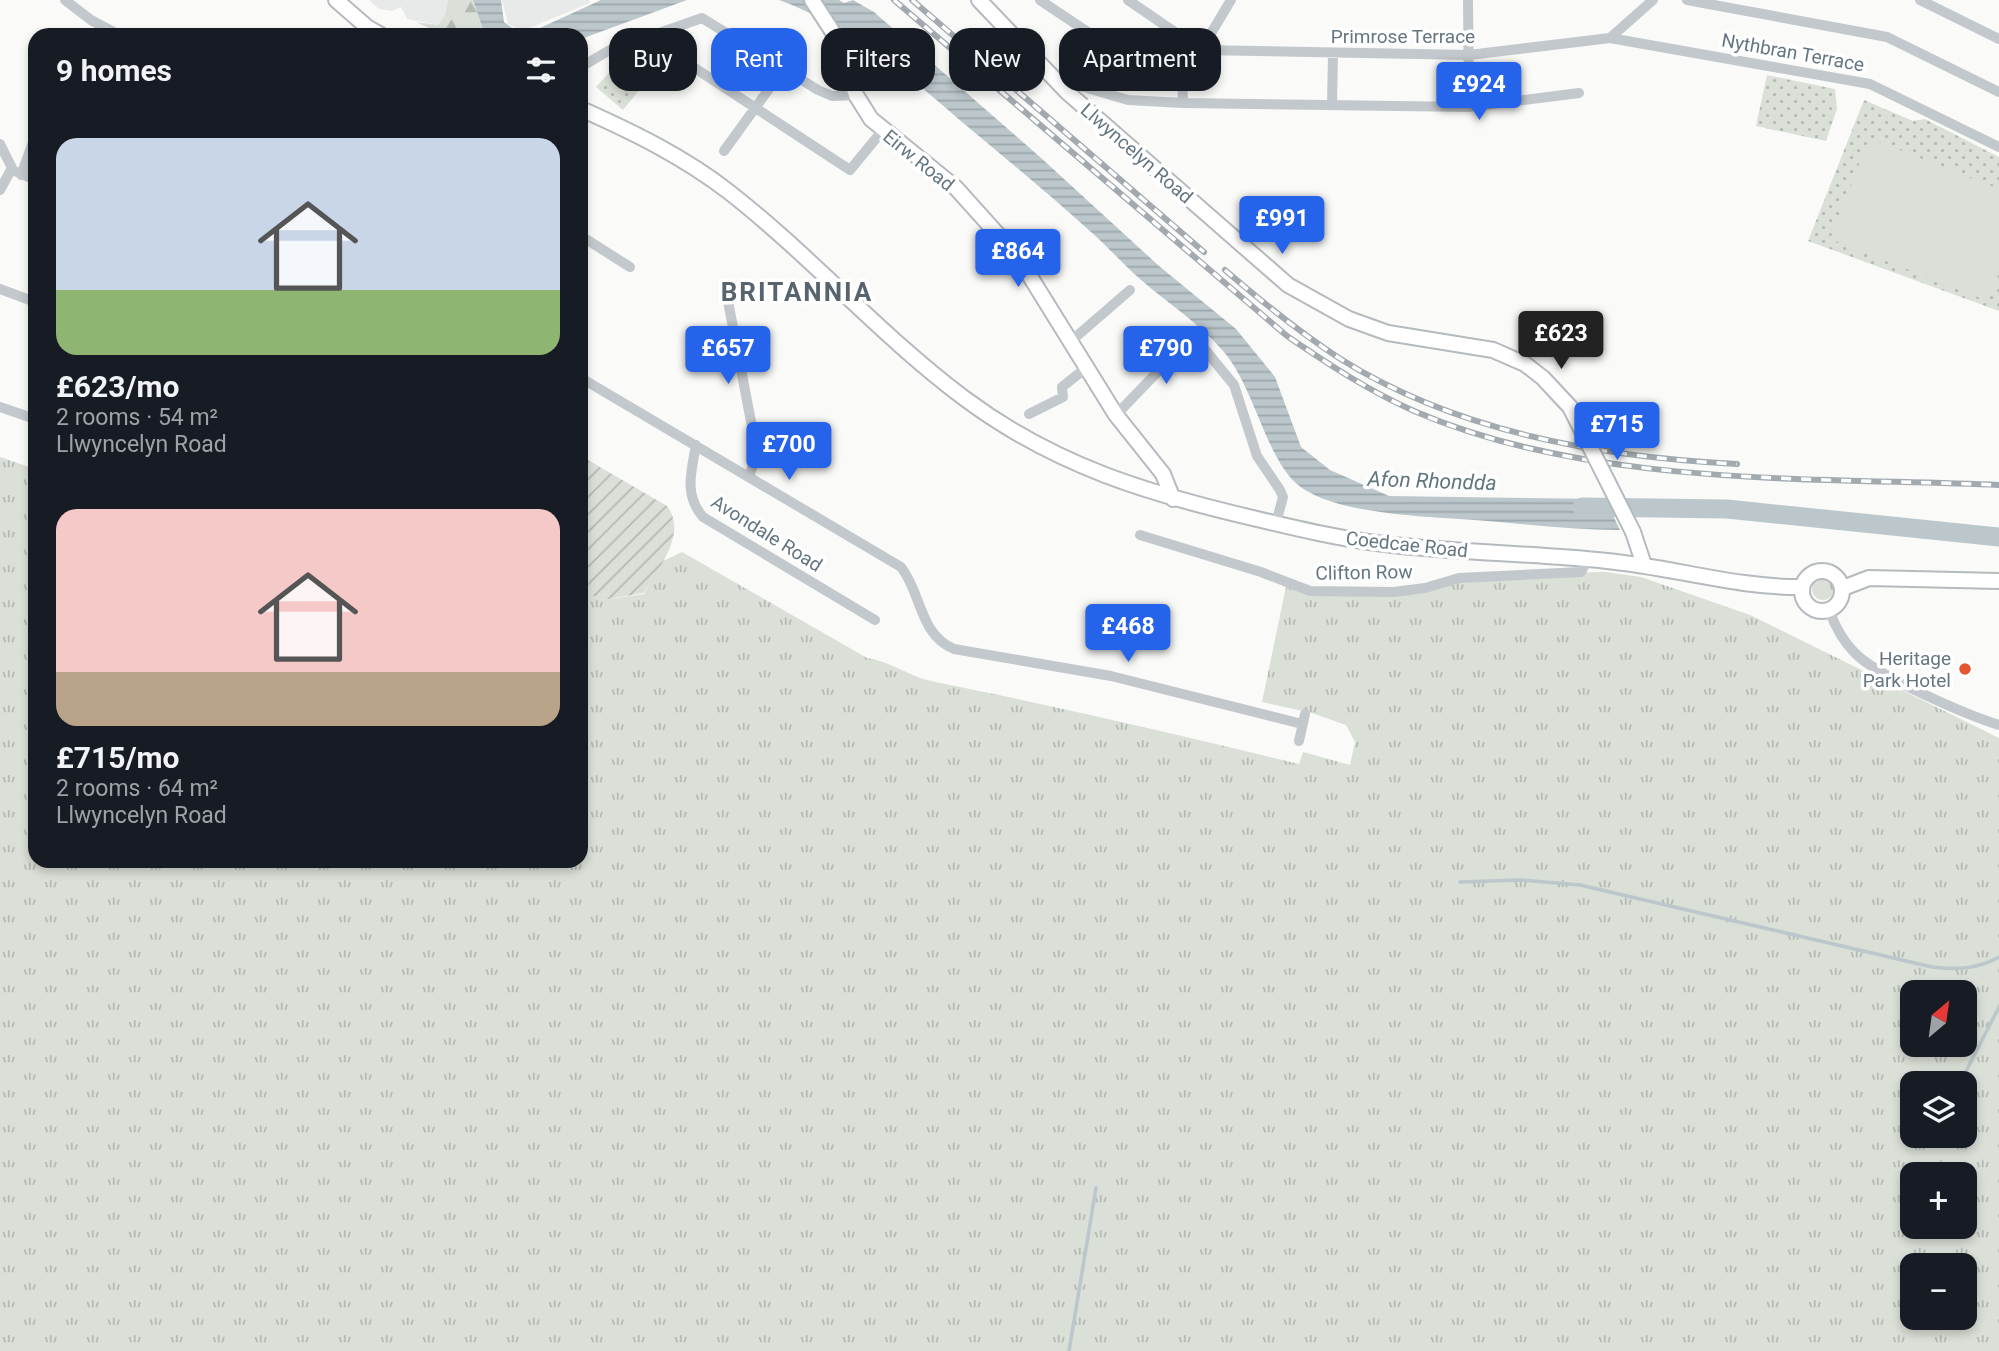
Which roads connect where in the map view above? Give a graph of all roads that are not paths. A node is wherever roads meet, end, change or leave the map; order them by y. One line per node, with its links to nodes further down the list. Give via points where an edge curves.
1 (65, 0): 12 (street)
2 (336, 0): 13 (main road)
3 (812, 0): 33 (main road, Eirw Road, via 836,37)
4 (979, 0): 30 (main road, Llwyncelyn Road)
5 (1040, 0): 16 (street)
6 (1128, 0): 17 (street)
7 (1231, 0): 18 (street)
8 (1468, 0): 24 (street)
9 (1653, 0): 19 (street)
10 (1687, 0): 31 (street, via 1887,37)
11 (1920, 0): 20 (street)
12 (106, 28)
13 (369, 28)
14 (671, 28): 15 (street, via 702,18)
15 (718, 28)
16 (1082, 28)
17 (1169, 28)
18 (1214, 28)
19 (1609, 37): 24 (street, Primrose Terrace); 41 (street, Nythbran Terrace, via 1870,84)
20 (1999, 39)
21 (1221, 50): 23 (street, Primrose Terrace)
22 (609, 51): 25 (street)
23 (1333, 53): 24 (street, Primrose Terrace); 35 (street)
24 (1469, 55): 36 (street)
25 (588, 63)
26 (697, 70): 37 (street)
27 (807, 81): 33 (street, via 832,96)
28 (768, 91): 37 (street)
29 (1182, 91): 34 (street)
30 (1067, 92): 34 (street, via 1076,85 1128,100); 66 (main road, Llwyncelyn Road, bridge, via 1288,285 1314,302 1388,333 1493,350 1543,378 1570,407 1633,532)
31 (1999, 92)
32 (1579, 93): 36 (street)
33 (856, 95): 39 (main road, Eirw Road)
34 (1183, 103): 35 (street)
35 (1332, 105): 36 (street)
36 (1469, 107)
37 (756, 109): 39 (street, via 850,170); 43 (street)
38 (588, 112): 62 (main road, Coedcae Road, via 667,151 728,192 922,364 1013,431 1112,480)
39 (883, 130): 53 (main road, Eirw Road, via 956,188 992,227 1018,257)
40 (0, 144): 44 (street)
41 (1999, 147)
42 (28, 150): 44 (street)
43 (724, 151)
44 (17, 171): 45 (street); 46 (street)
45 (28, 176)
46 (0, 190)
47 (588, 240): 48 (street)
48 (630, 267)
49 (0, 289): 52 (street)
50 (1130, 290): 53 (street)
51 (727, 296): 61 (street, via 757,453)
52 (28, 299)
53 (1070, 342): 54 (main road, Eirw Road)
54 (1086, 368): 57 (street, via 1062,387 1063,397); 58 (main road, Eirw Road)
55 (588, 382): 60 (street)
56 (0, 407): 59 (street)
57 (1029, 414)
58 (1116, 415): 62 (main road, Eirw Road, via 1163,474); 63 (street, via 1193,335 1234,385 1257,456 1283,497)
59 (28, 417)
60 (696, 445): 61 (street); 71 (street, Avondale Road, via 689,489 693,505 703,517)
61 (750, 477): 73 (street, via 901,567 930,633 940,643 1303,719)
62 (1173, 499): 63 (main road, Coedcae Road)
63 (1276, 523): 65 (main road, Coedcae Road, via 1382,544)
64 (1140, 535): 65 (street, Clifton Row, via 1310,592 1394,592 1459,578 1581,572)
65 (1588, 559): 66 (main road, Coedcae Road)
66 (1644, 565): 68 (main road, via 1773,588)
67 (1999, 581): 69 (main road, via 1869,578)
68 (1802, 587): 69 (main road, via 1811,574 1825,571); 70 (main road, via 1802,596 1811,608)
69 (1843, 587): 70 (main road, via 1840,601)
70 (1829, 610): 72 (street, via 1855,654 1905,685)
71 (875, 620)
72 (1999, 725)
73 (1299, 741)

